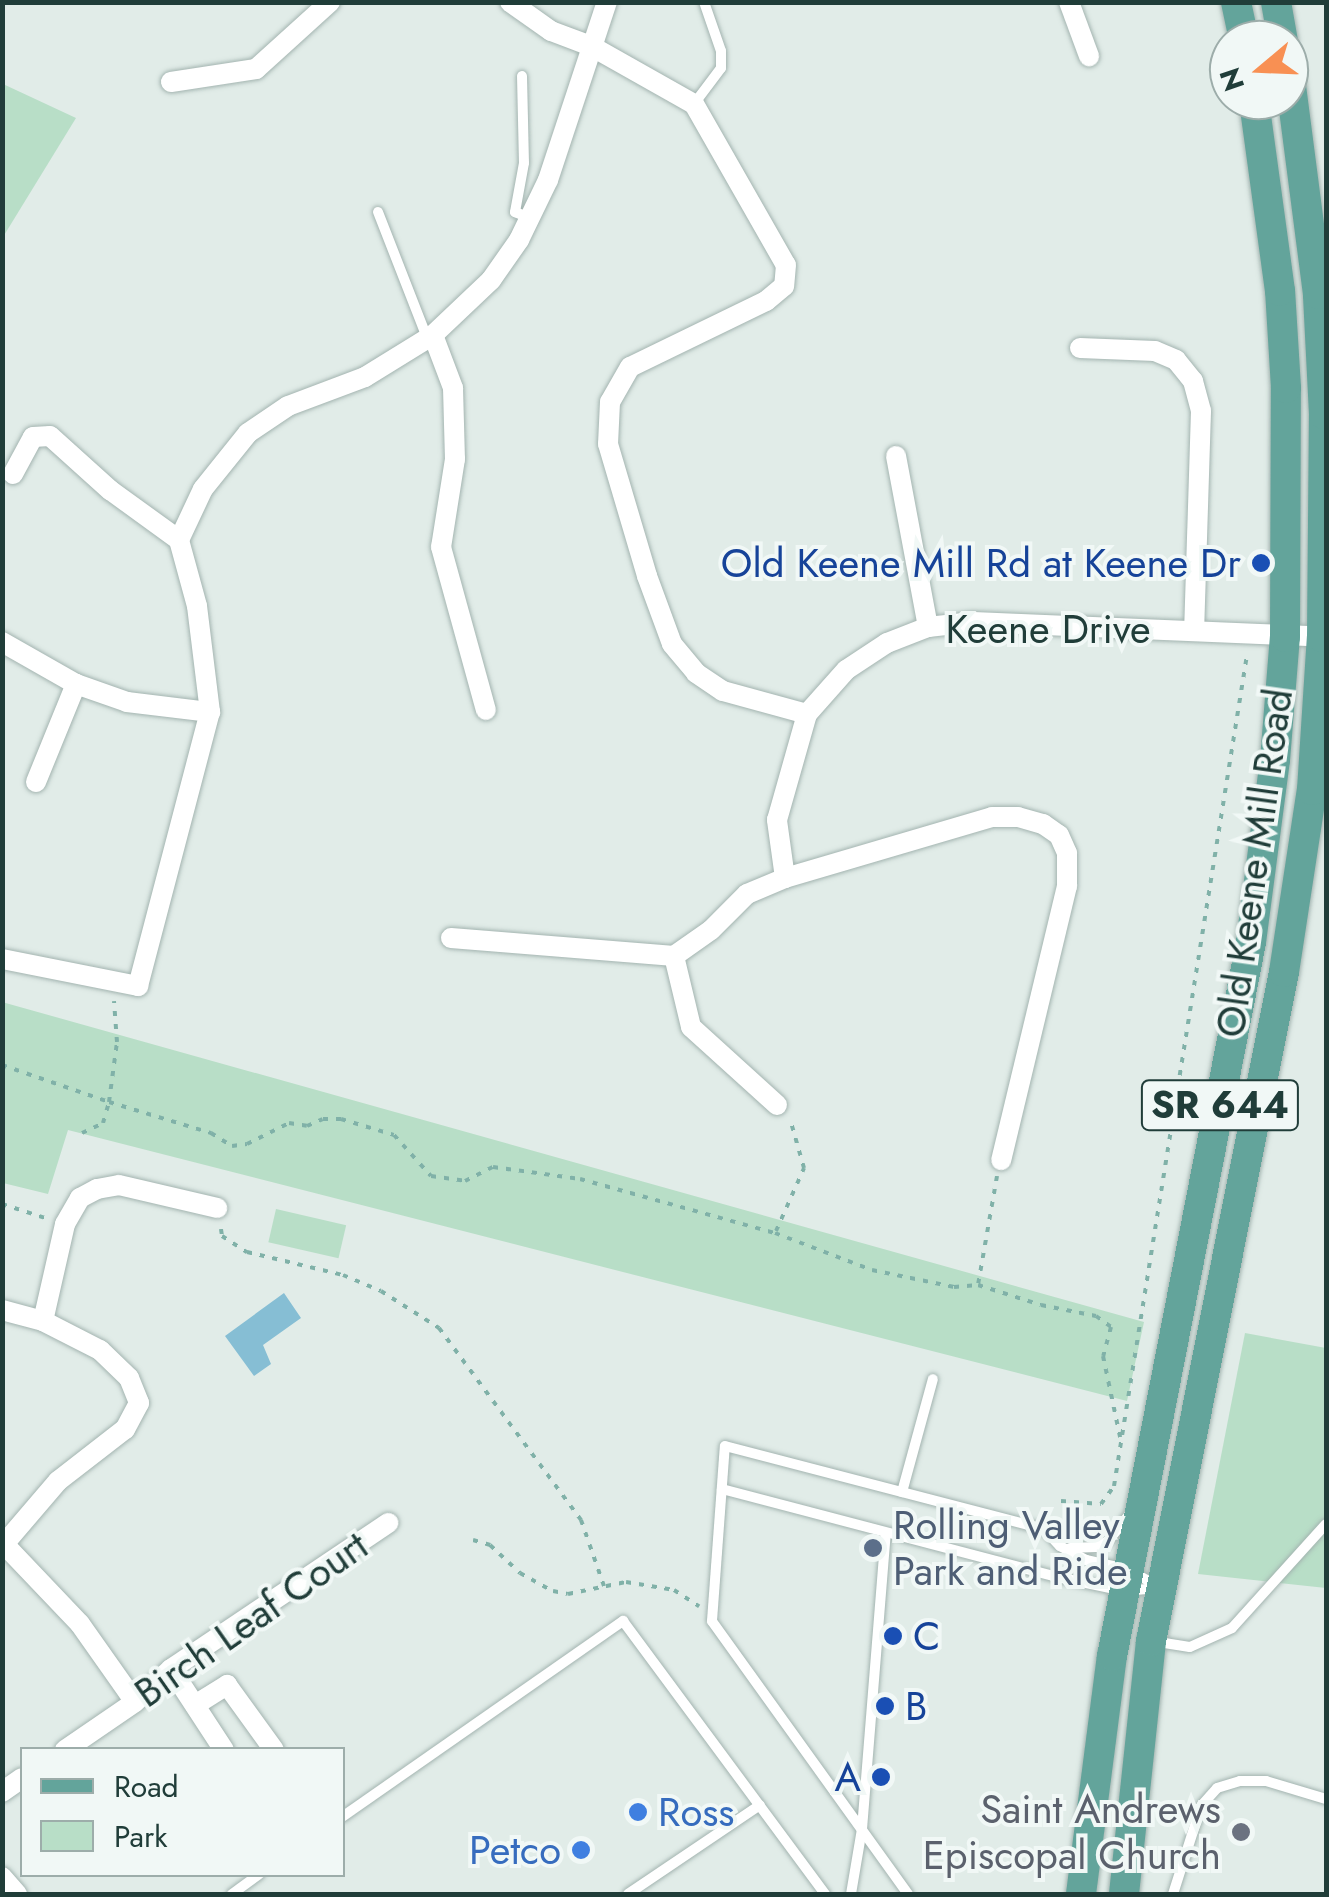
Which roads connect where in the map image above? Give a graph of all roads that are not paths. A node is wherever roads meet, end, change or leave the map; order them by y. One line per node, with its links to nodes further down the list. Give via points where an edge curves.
1 (330, 2): 9 (street, via 256,69)
2 (510, 2): 6 (street, via 550,31)
3 (607, 2): 6 (street)
4 (704, 2): 10 (lane, via 721,68)
5 (1069, 2): 7 (street)
6 (590, 46): 10 (street); 14 (street)
7 (1089, 56)
8 (522, 76): 14 (lane, via 524,163 514,212)
9 (171, 82)
10 (694, 104): 28 (street, via 786,264 784,286 732,320 630,367 610,402 608,444 672,644 723,692)
11 (1257, 120): 23 (main road, Old Keene Mill Road / SR 644, via 1286,388)
12 (1295, 120): 22 (main road, Old Keene Mill Road / SR 644, via 1319,314)
13 (378, 212): 15 (lane)
14 (531, 218): 15 (street, via 491,280)
15 (430, 337): 19 (street, via 364,377 288,406 248,433 213,474); 26 (street, via 454,388 455,459 442,547)
16 (1080, 348): 21 (street, via 1154,350 1176,360 1193,381 1201,411)
17 (896, 456): 20 (street)
18 (13, 474): 19 (street, via 33,438 50,436)
19 (179, 540): 27 (street, via 197,606)
20 (928, 628): 21 (street, Keene Drive, via 972,622); 28 (street, Keene Drive, via 871,651)
21 (1194, 631): 23 (street, Keene Drive)
22 (1324, 637): 23 (street, Keene Drive); 49 (main road, Old Keene Mill Road / SR 644, via 1299,888)
23 (1285, 638): 42 (main road, Old Keene Mill Road / SR 644, via 1252,942)
24 (2, 642): 25 (street)
25 (76, 684): 27 (street, via 127,702); 29 (street)
26 (486, 710)
27 (210, 712): 33 (street, via 138,986)
28 (807, 714): 30 (street, Keene Drive, via 778,820)
29 (36, 782)
30 (785, 878): 32 (street, via 747,894); 35 (street, via 992,816 1043,824 1059,835 1067,853 1067,886)
31 (451, 938): 32 (street)
32 (674, 956): 34 (street, via 691,1027)
33 (2, 959)
34 (776, 1104)
35 (1001, 1160)
36 (217, 1208): 38 (street, via 120,1186 80,1198 65,1224)
37 (2, 1310): 38 (street)
38 (43, 1321): 46 (street, via 121,1368 138,1412 126,1429 58,1481)
39 (933, 1379): 41 (lane)
40 (722, 1488): 41 (lane, via 725,1446); 45 (lane); 60 (lane, via 712,1621)
41 (902, 1492): 47 (lane, via 1044,1528)
42 (1142, 1493): 47 (lane, via 1108,1541 1081,1549); 48 (main road, Old Keene Mill Road / SR 644)
43 (388, 1523): 51 (street, Birch Leaf Court)
44 (1326, 1524): 50 (lane, via 1232,1628 1190,1647)
45 (886, 1533): 48 (lane); 60 (lane)
46 (4, 1543): 52 (street, via 80,1624)
47 (1060, 1546): 48 (lane)
48 (1126, 1580): 49 (lane); 49 (lane); 69 (main road, Old Keene Mill Road / SR 644)
49 (1162, 1588): 50 (main road, Old Keene Mill Road / SR 644)
50 (1151, 1641): 70 (main road, Old Keene Mill Road / SR 644)
51 (171, 1669): 52 (street, Birch Leaf Court); 53 (street)
52 (135, 1702): 54 (street, Birch Leaf Court)
53 (195, 1705): 55 (street); 56 (street, via 228,1685)
54 (69, 1747)
55 (222, 1747)
56 (272, 1747)
57 (1326, 1799): 71 (lane, via 1266,1781 1217,1788 1201,1806)
58 (760, 1805): 59 (lane, via 623,1621); 65 (lane); 66 (lane)
59 (345, 1815)
60 (862, 1829): 67 (lane); 68 (lane)
61 (2, 1877): 63 (street)
62 (256, 1877): 64 (lane)
63 (17, 1894)
64 (232, 1894)
65 (628, 1894)
66 (825, 1894)
67 (851, 1894)
68 (908, 1894)
69 (1081, 1894)
70 (1124, 1894)
71 (1173, 1894)

